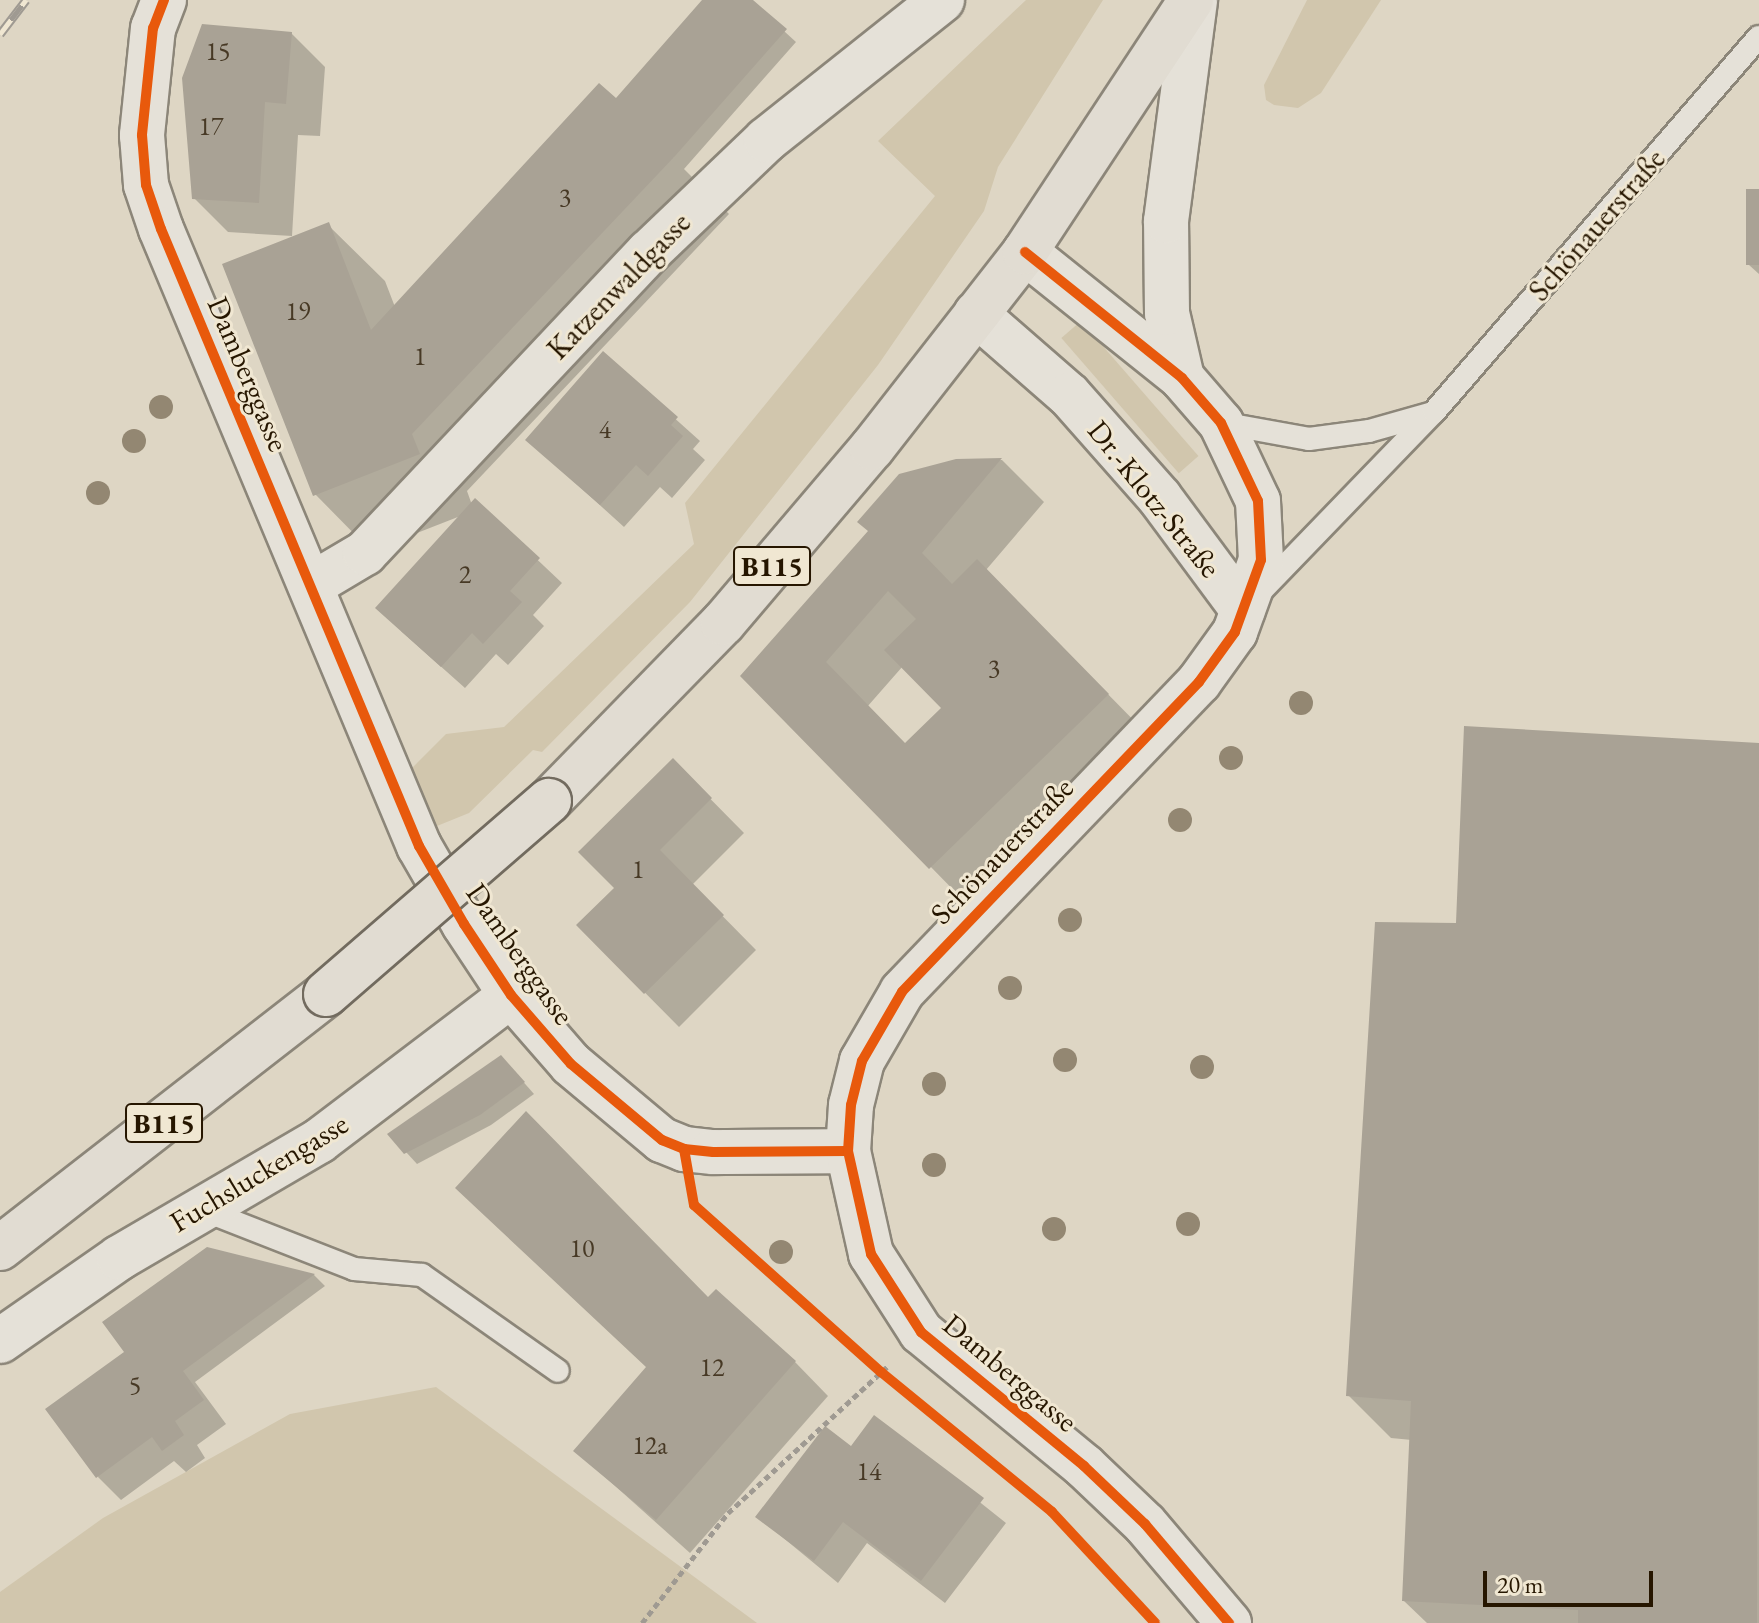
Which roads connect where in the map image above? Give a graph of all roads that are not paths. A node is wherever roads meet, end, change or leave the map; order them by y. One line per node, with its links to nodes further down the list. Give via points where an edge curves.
1 (164, 0): 10 (street, Damberggasse, via 153,28 145,83 146,185)
2 (942, 0): 10 (street, Katzenwaldgasse, via 766,140 649,252 365,553)
3 (1193, 0): 5 (main road, Dr.-Klotz-Straße / B115); 7 (street, Dr.-Klotz-Straße, via 1166,221 1167,313)
4 (1759, 37): 8 (lane, Schönauerstraße)
5 (1025, 252): 6 (main road, B115); 7 (street, Dr.-Klotz-Straße)
6 (976, 314): 11 (street, Dr.-Klotz-Straße, via 1069,395 1160,498); 15 (main road, B115, bridge, via 872,448 723,623 549,801 326,994)
7 (1182, 378): 9 (street, Dr.-Klotz-Straße)
8 (1434, 412): 9 (lane, via 1369,431 1309,439); 11 (lane, Schönauerstraße)
9 (1221, 423): 11 (street, Dr.-Klotz-Straße, via 1258,501 1261,560)
10 (311, 585): 12 (street, Damberggasse, via 419,846)
11 (1243, 610): 13 (street, Schönauerstraße, via 1235,632 1199,682 902,992 862,1061 851,1105)
12 (511, 995): 13 (street, Damberggasse, via 590,1082 662,1140 713,1152); 14 (street, Fuchsluckengasse, via 319,1141)
13 (848, 1151): 18 (street, Damberggasse, via 871,1254 921,1332 1084,1466 1145,1524)
14 (200, 1209): 16 (street, Fuchsluckengasse); 17 (lane, via 354,1269 422,1275)
15 (0, 1248)
16 (0, 1341)
17 (558, 1371)
18 (1229, 1623)

